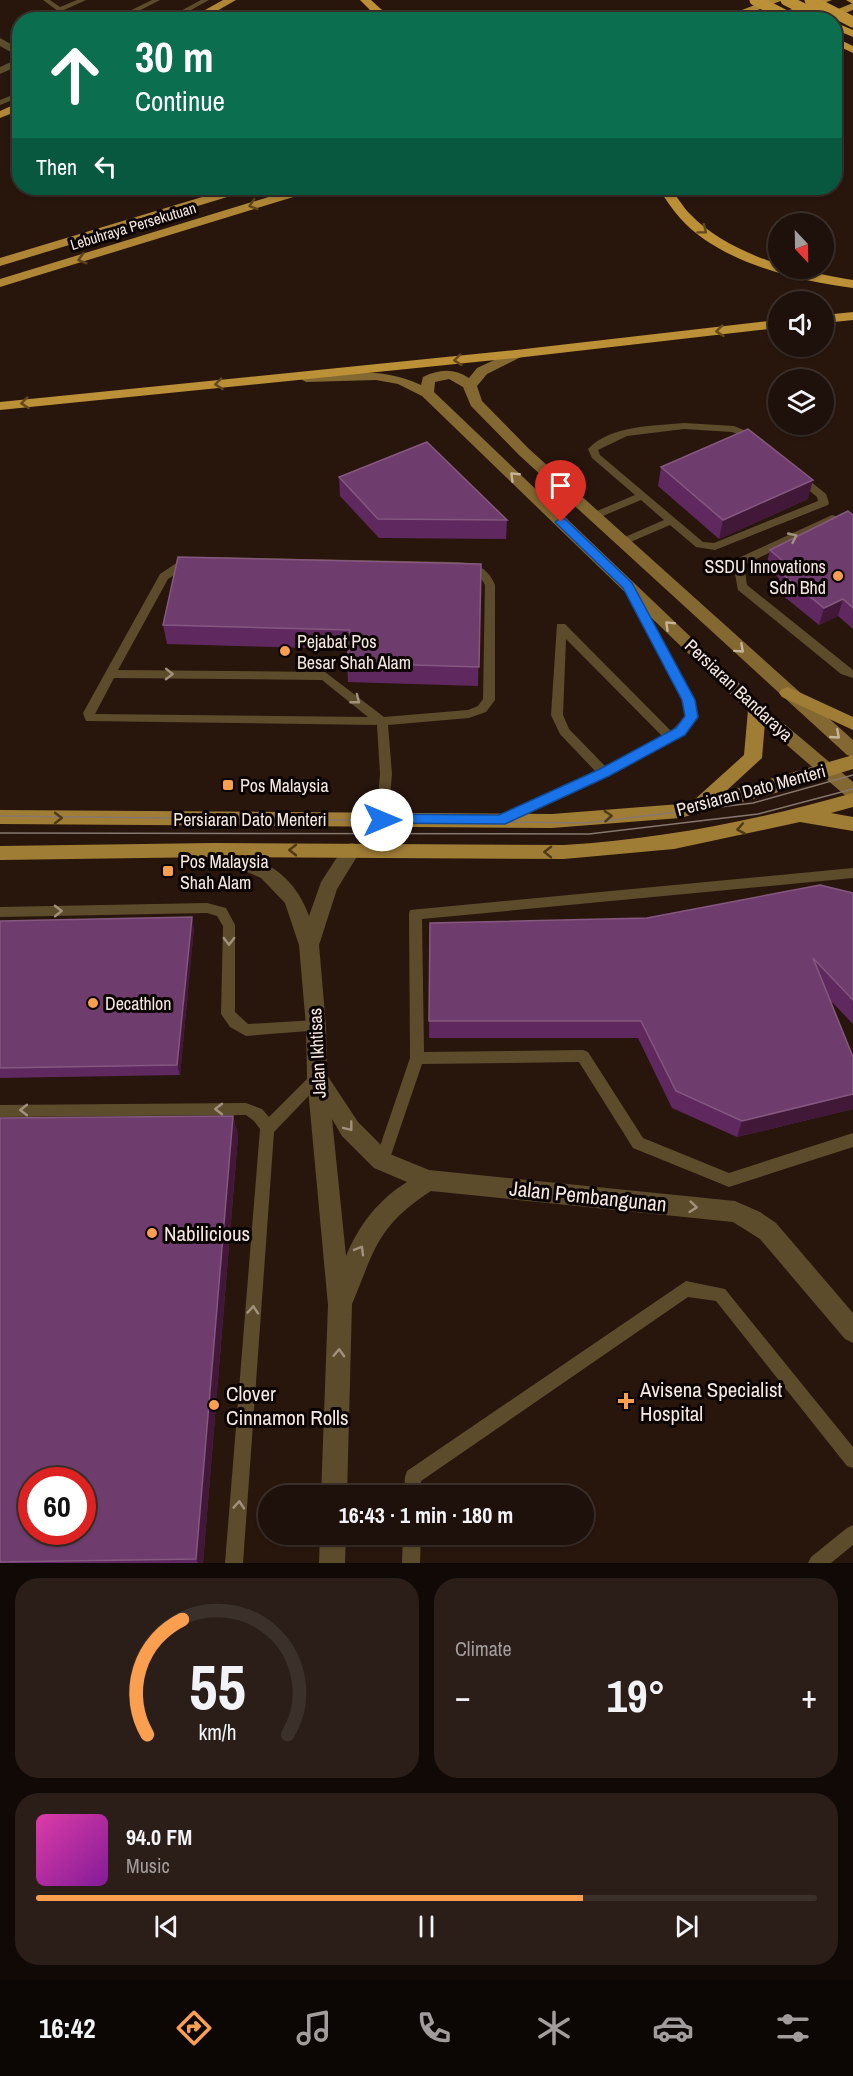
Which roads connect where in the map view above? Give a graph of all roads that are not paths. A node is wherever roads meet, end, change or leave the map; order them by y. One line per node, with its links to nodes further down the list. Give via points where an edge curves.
1 (46, 0): 13 (lane)
2 (83, 0): 13 (lane)
3 (157, 0): 15 (lane)
4 (206, 0): 16 (lane)
5 (231, 0): 17 (highway)
6 (365, 0): 18 (highway)
7 (755, 0): 20 (highway, bridge)
8 (778, 0): 19 (highway)
9 (786, 0): 22 (highway, bridge)
10 (810, 0): 23 (highway, bridge)
11 (826, 0): 21 (highway)
12 (853, 6): 24 (highway)
13 (60, 9): 14 (lane)
14 (64, 12)
15 (127, 12)
16 (183, 12)
17 (207, 12)
18 (376, 12)
19 (744, 12)
20 (778, 12)
21 (791, 12)
22 (809, 12)
23 (833, 12)
24 (837, 12)
25 (220, 195): 28 (highway, Lebuhraya Persekutuan)
26 (286, 195): 31 (highway, Lebuhraya Persekutuan, one-way to 31)
27 (669, 195): 29 (highway, one-way to 29, via 685,216 715,239)
28 (0, 262)
29 (768, 264)
30 (817, 279): 32 (highway)
31 (0, 283)
32 (853, 284)
33 (853, 316): 34 (highway)
34 (834, 318)
35 (768, 325): 36 (highway, one-way to 36)
36 (516, 354): 37 (highway, one-way to 37); 38 (main road, via 482,371)
37 (277, 379): 39 (main road, Persiaran Bandaraya, via 376,376 402,381); 40 (highway, one-way to 40)
38 (470, 386): 39 (main road, via 457,376 442,374 428,380); 42 (main road, Persiaran Bandaraya, via 476,403)
39 (428, 393): 46 (main road, Persiaran Bandaraya, one-way to 39)
40 (0, 406)
41 (640, 496): 42 (lane); 43 (lane); 43 (lane, via 593,450 628,432 684,426 735,429 748,435 822,496 824,503 715,547 700,545)
42 (594, 516): 45 (main road, Persiaran Bandaraya)
43 (671, 521): 45 (lane)
44 (853, 524): 48 (lane, one-way to 44, via 742,586 738,562 832,518)
45 (622, 542): 49 (main road, Persiaran Bandaraya, one-way to 49)
46 (628, 586): 50 (main road, Persiaran Bandaraya, one-way to 46); 53 (lane, via 688,700 692,717)
47 (111, 674): 51 (lane, one-way to 51, via 325,676); 51 (lane, via 89,713 90,718); 51 (lane, via 164,577 182,565 204,561 442,565 481,571 490,585 489,700 482,709 469,714)
48 (853, 674)
49 (788, 693): 52 (main road); 54 (main road, Persiaran Bandaraya, one-way to 54)
50 (757, 710): 56 (main road, Persiaran Bandaraya); 60 (main road, via 753,758)
51 (382, 721): 63 (lane, via 386,774)
52 (853, 724)
53 (670, 736): 57 (lane); 57 (lane, via 561,627 557,715 564,731)
54 (853, 750)
55 (853, 762): 56 (main road, Persiaran Dato Menteri)
56 (829, 770): 58 (main road, Persiaran Bandaraya); 60 (main road, Persiaran Dato Menteri)
57 (605, 773): 64 (lane)
58 (853, 792)
59 (853, 801): 61 (main road, Persiaran Dato Menteri)
60 (695, 807): 64 (main road, Persiaran Dato Menteri, one-way to 60, via 552,821)
61 (798, 816): 65 (main road); 67 (main road, Persiaran Dato Menteri, one-way to 67, via 620,850)
62 (0, 817): 63 (main road, Persiaran Dato Menteri, one-way to 63)
63 (382, 820): 64 (main road, Persiaran Dato Menteri)
64 (500, 820)
65 (853, 824)
66 (214, 850): 67 (main road, Persiaran Dato Menteri, one-way to 66); 68 (main road, Persiaran Dato Menteri); 71 (street, Jalan Ikhtisas, via 268,873 293,900)
67 (352, 850): 71 (street, via 328,887)
68 (0, 854)
69 (853, 873): 73 (lane, via 415,914)
70 (0, 912): 72 (lane, one-way to 72, via 207,908 221,912 229,925 228,1014 235,1023 246,1030)
71 (309, 945): 72 (street, Jalan Ikhtisas)
72 (316, 1026): 74 (street, Jalan Ikhtisas)
73 (417, 1058): 77 (lane, via 583,1056 638,1143 729,1180); 78 (lane)
74 (317, 1078): 76 (lane); 78 (street, Jalan Pembangunan, one-way to 78, via 350,1129); 80 (street, Jalan Ikhtisas)
75 (0, 1111): 76 (lane, one-way to 75, via 263,1119 246,1108)
76 (267, 1129): 88 (lane, one-way to 76)
77 (853, 1140)
78 (382, 1161): 79 (street, Jalan Pembangunan)
79 (428, 1180): 80 (street, Jalan Ikhtisas, one-way to 79, via 356,1256 381,1215); 81 (street, Jalan Pembangunan, one-way to 81, via 735,1212 768,1231)
80 (340, 1305): 83 (street, Jalan Ikhtisas, one-way to 80)
81 (853, 1331)
82 (853, 1460): 84 (lane, via 720,1294 686,1289 413,1477)
83 (334, 1485)
84 (413, 1485)
85 (853, 1534): 91 (lane)
86 (333, 1545): 89 (street)
87 (412, 1545): 90 (lane)
88 (234, 1563)
89 (332, 1563)
90 (411, 1563)
91 (817, 1563)

